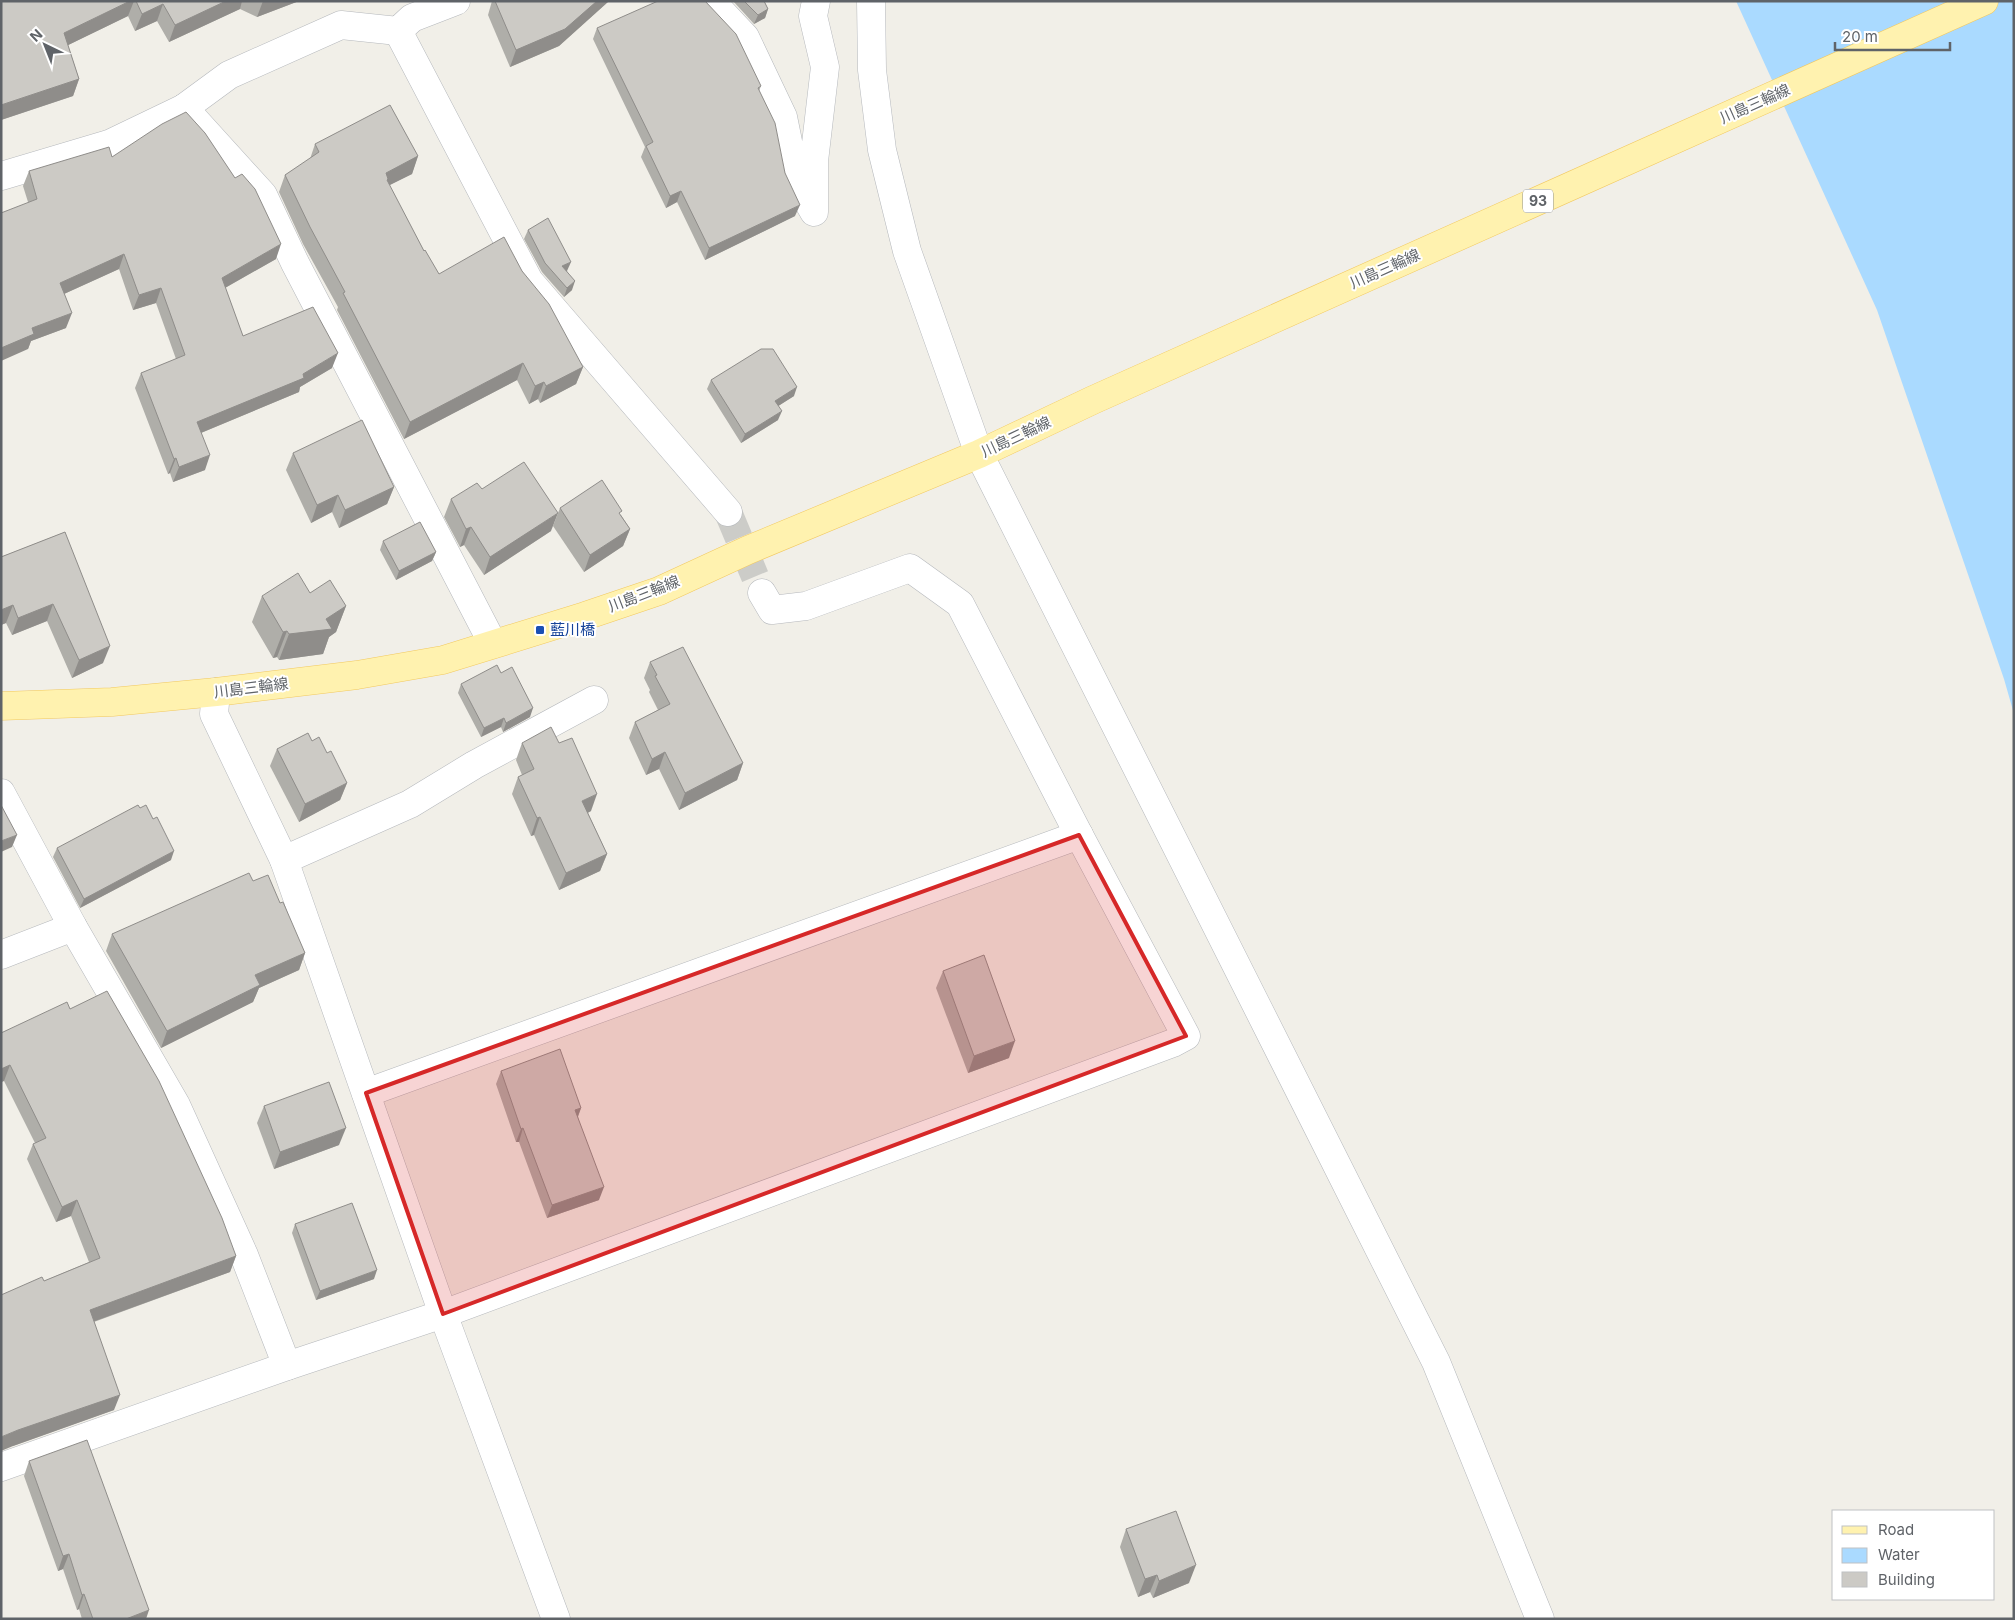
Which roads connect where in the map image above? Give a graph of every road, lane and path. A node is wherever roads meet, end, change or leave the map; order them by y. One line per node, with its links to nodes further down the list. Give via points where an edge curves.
1 (456, 1): 6 (street, via 412,18)
2 (711, 1): 3 (street, via 745,37 782,117 796,181 814,212 814,161 825,67 813,16)
3 (816, 1)
4 (871, 1): 9 (street, via 872,70 882,150 908,251)
5 (1984, 1): 9 (main road, 川島三輪線 / 93)
6 (398, 31): 7 (street, via 341,25 229,76); 10 (street, via 529,281)
7 (184, 108): 8 (street, via 109,144); 12 (street, via 264,195 295,263)
8 (1, 176)
9 (979, 454): 12 (main road, 川島三輪線 / 93, via 659,590); 26 (street, via 1436,1362)
10 (728, 512)
11 (762, 593): 17 (street, via 772,610 806,606 910,568 960,604)
12 (493, 644): 13 (main road, 川島三輪線 / 93, via 443,660 357,675)
13 (216, 692): 15 (main road, 川島三輪線 / 93, via 112,702); 18 (street, via 214,714)
14 (594, 700): 18 (street, via 410,804)
15 (1, 706)
16 (1, 793): 19 (street)
17 (1079, 835): 21 (street); 22 (street, via 1186,1036)
18 (284, 860): 21 (street)
19 (73, 927): 20 (street); 23 (street, via 176,1105 244,1255)
20 (1, 956)
21 (366, 1093): 22 (street)
22 (443, 1314): 23 (street); 25 (street)
23 (287, 1366): 24 (street)
24 (1, 1468)
25 (556, 1619)
26 (1540, 1619)

